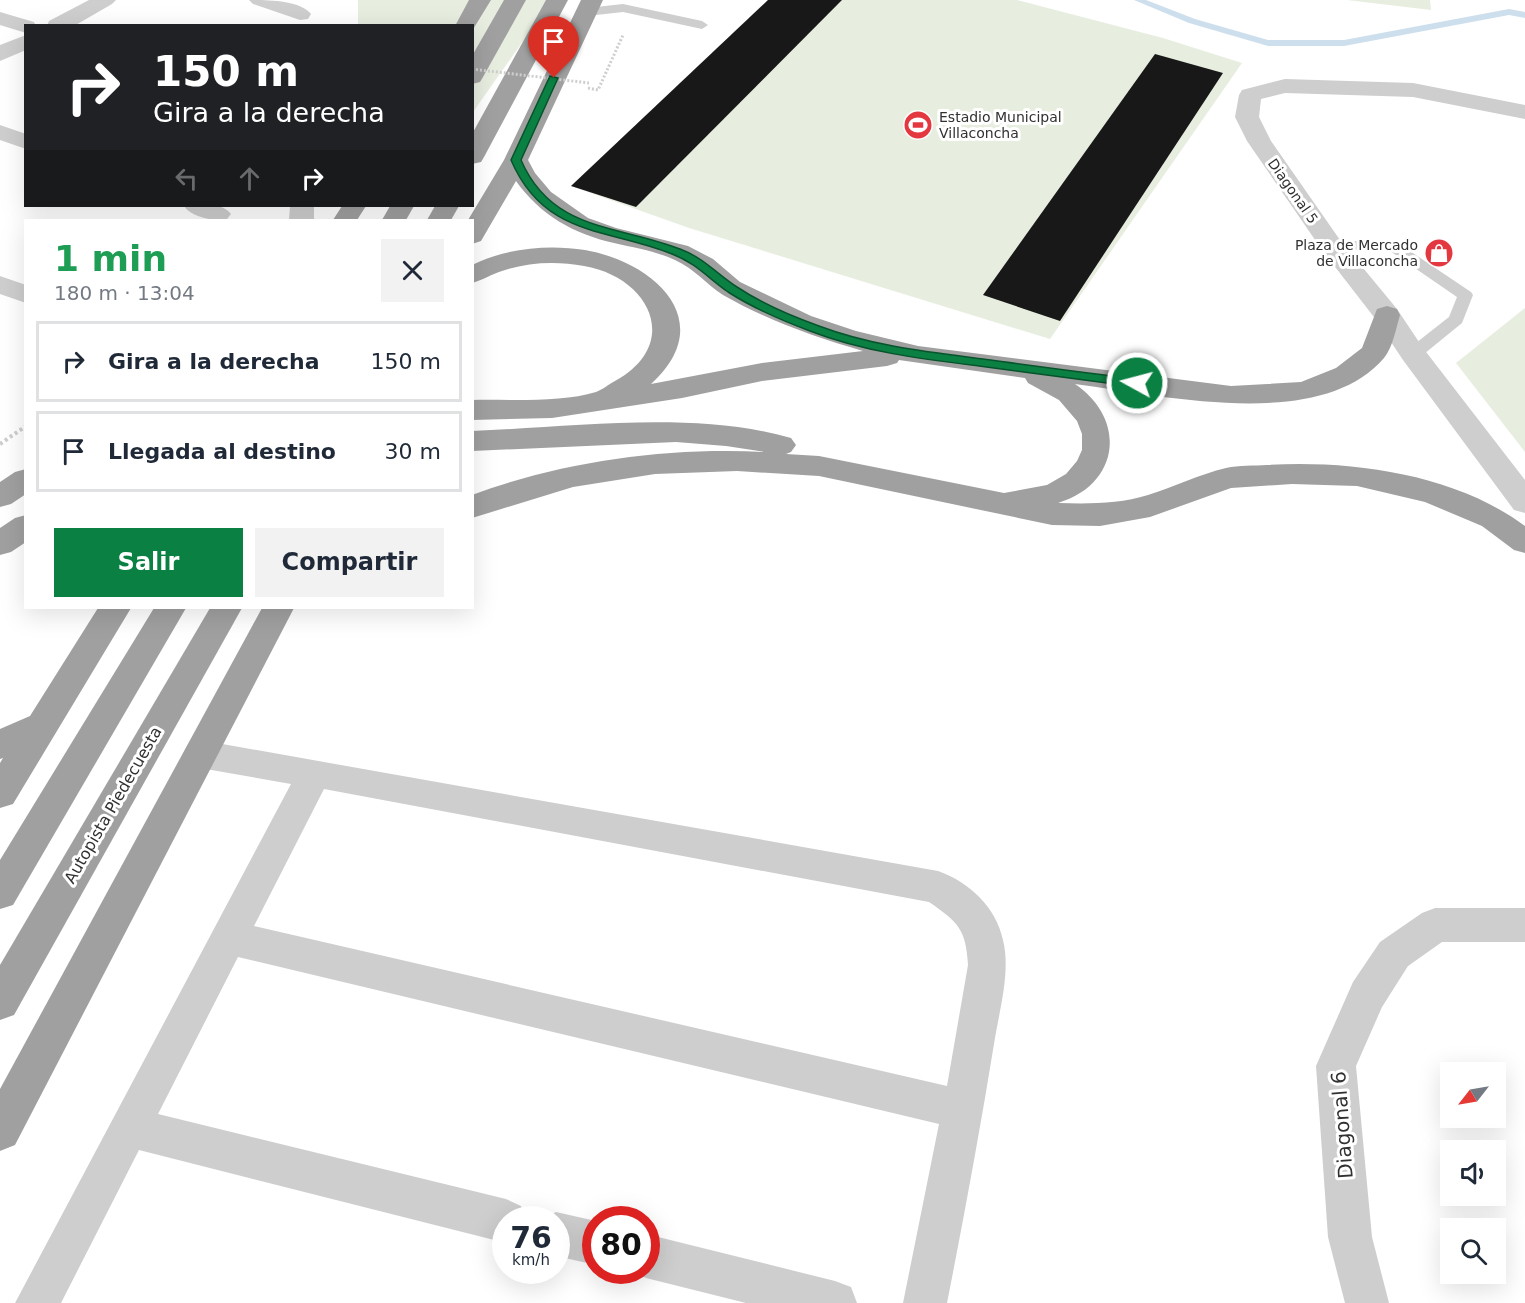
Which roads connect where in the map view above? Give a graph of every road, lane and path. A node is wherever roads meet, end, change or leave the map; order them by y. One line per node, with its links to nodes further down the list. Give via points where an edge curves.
1 (105, 0): 9 (street)
2 (260, 0): 7 (street)
3 (480, 0): 10 (highway)
4 (515, 0): 16 (highway)
5 (557, 0): 21 (highway)
6 (590, 6): 11 (lane, via 622,8); 22 (highway)
7 (301, 13)
8 (0, 18): 12 (street)
9 (61, 24)
10 (467, 24)
11 (702, 25)
12 (24, 26)
13 (24, 42): 14 (street)
14 (0, 54)
15 (474, 69): 17 (path, bridge)
16 (474, 72)
17 (589, 83)
18 (1525, 112): 24 (street, Diagonal 5, via 1413,90 1285,86 1250,94 1247,117 1259,141)
19 (0, 132): 20 (street)
20 (24, 141)
21 (474, 154)
22 (516, 160): 23 (highway); 30 (highway, via 524,178 544,201 571,219 606,233 678,252 706,267 731,289 814,329)
23 (474, 234)
24 (1331, 245): 28 (street, Diagonal 5); 29 (lane, via 1394,246 1465,295 1456,319)
25 (474, 274): 32 (highway, via 518,258 561,255 601,261 635,275 658,297 668,324 662,353 639,379)
26 (0, 284): 27 (street)
27 (24, 294)
28 (1387, 315): 29 (street, Diagonal 5); 31 (highway, via 1374,352 1346,375 1304,391 1231,394)
29 (1413, 354): 41 (street, Diagonal 5)
30 (918, 355): 31 (highway); 32 (highway, via 773,370)
31 (1020, 369): 40 (highway, via 1056,382 1083,404 1097,430 1095,458 1076,482 1043,498)
32 (603, 400): 33 (highway, via 552,408)
33 (474, 410)
34 (24, 427): 36 (path)
35 (474, 441): 38 (highway, via 676,432 726,436 810,450)
36 (0, 444)
37 (24, 480): 39 (highway)
38 (900, 482): 40 (highway); 42 (highway, via 819,466 737,461 655,464 573,477)
39 (0, 496)
40 (1002, 502): 44 (highway, via 1052,514 1100,514 1150,506 1228,478 1292,474 1357,476 1432,493 1493,518)
41 (1525, 502)
42 (474, 506)
43 (24, 527): 45 (highway)
44 (1525, 542)
45 (0, 544)
46 (115, 609): 50 (highway)
47 (169, 609): 55 (highway)
48 (225, 609): 58 (highway, Autopista Piedecuesta)
49 (280, 613): 52 (highway)
50 (42, 726): 51 (highway); 54 (highway)
51 (0, 745)
52 (200, 754): 53 (street); 61 (highway)
53 (315, 772): 57 (street); 59 (street, via 938,887 966,906 986,942 987,965)
54 (0, 793)
55 (0, 893)
56 (1525, 925): 67 (street, Diagonal 6, via 1435,925 1394,954 1366,995 1336,1066 1350,1237)
57 (231, 938): 59 (street); 60 (street)
58 (0, 1002)
59 (963, 1110): 66 (street)
60 (129, 1127): 62 (street); 64 (street)
61 (0, 1131)
62 (492, 1218)
63 (660, 1259): 65 (street)
64 (37, 1303)
65 (835, 1303)
66 (925, 1303)
67 (1367, 1303)

